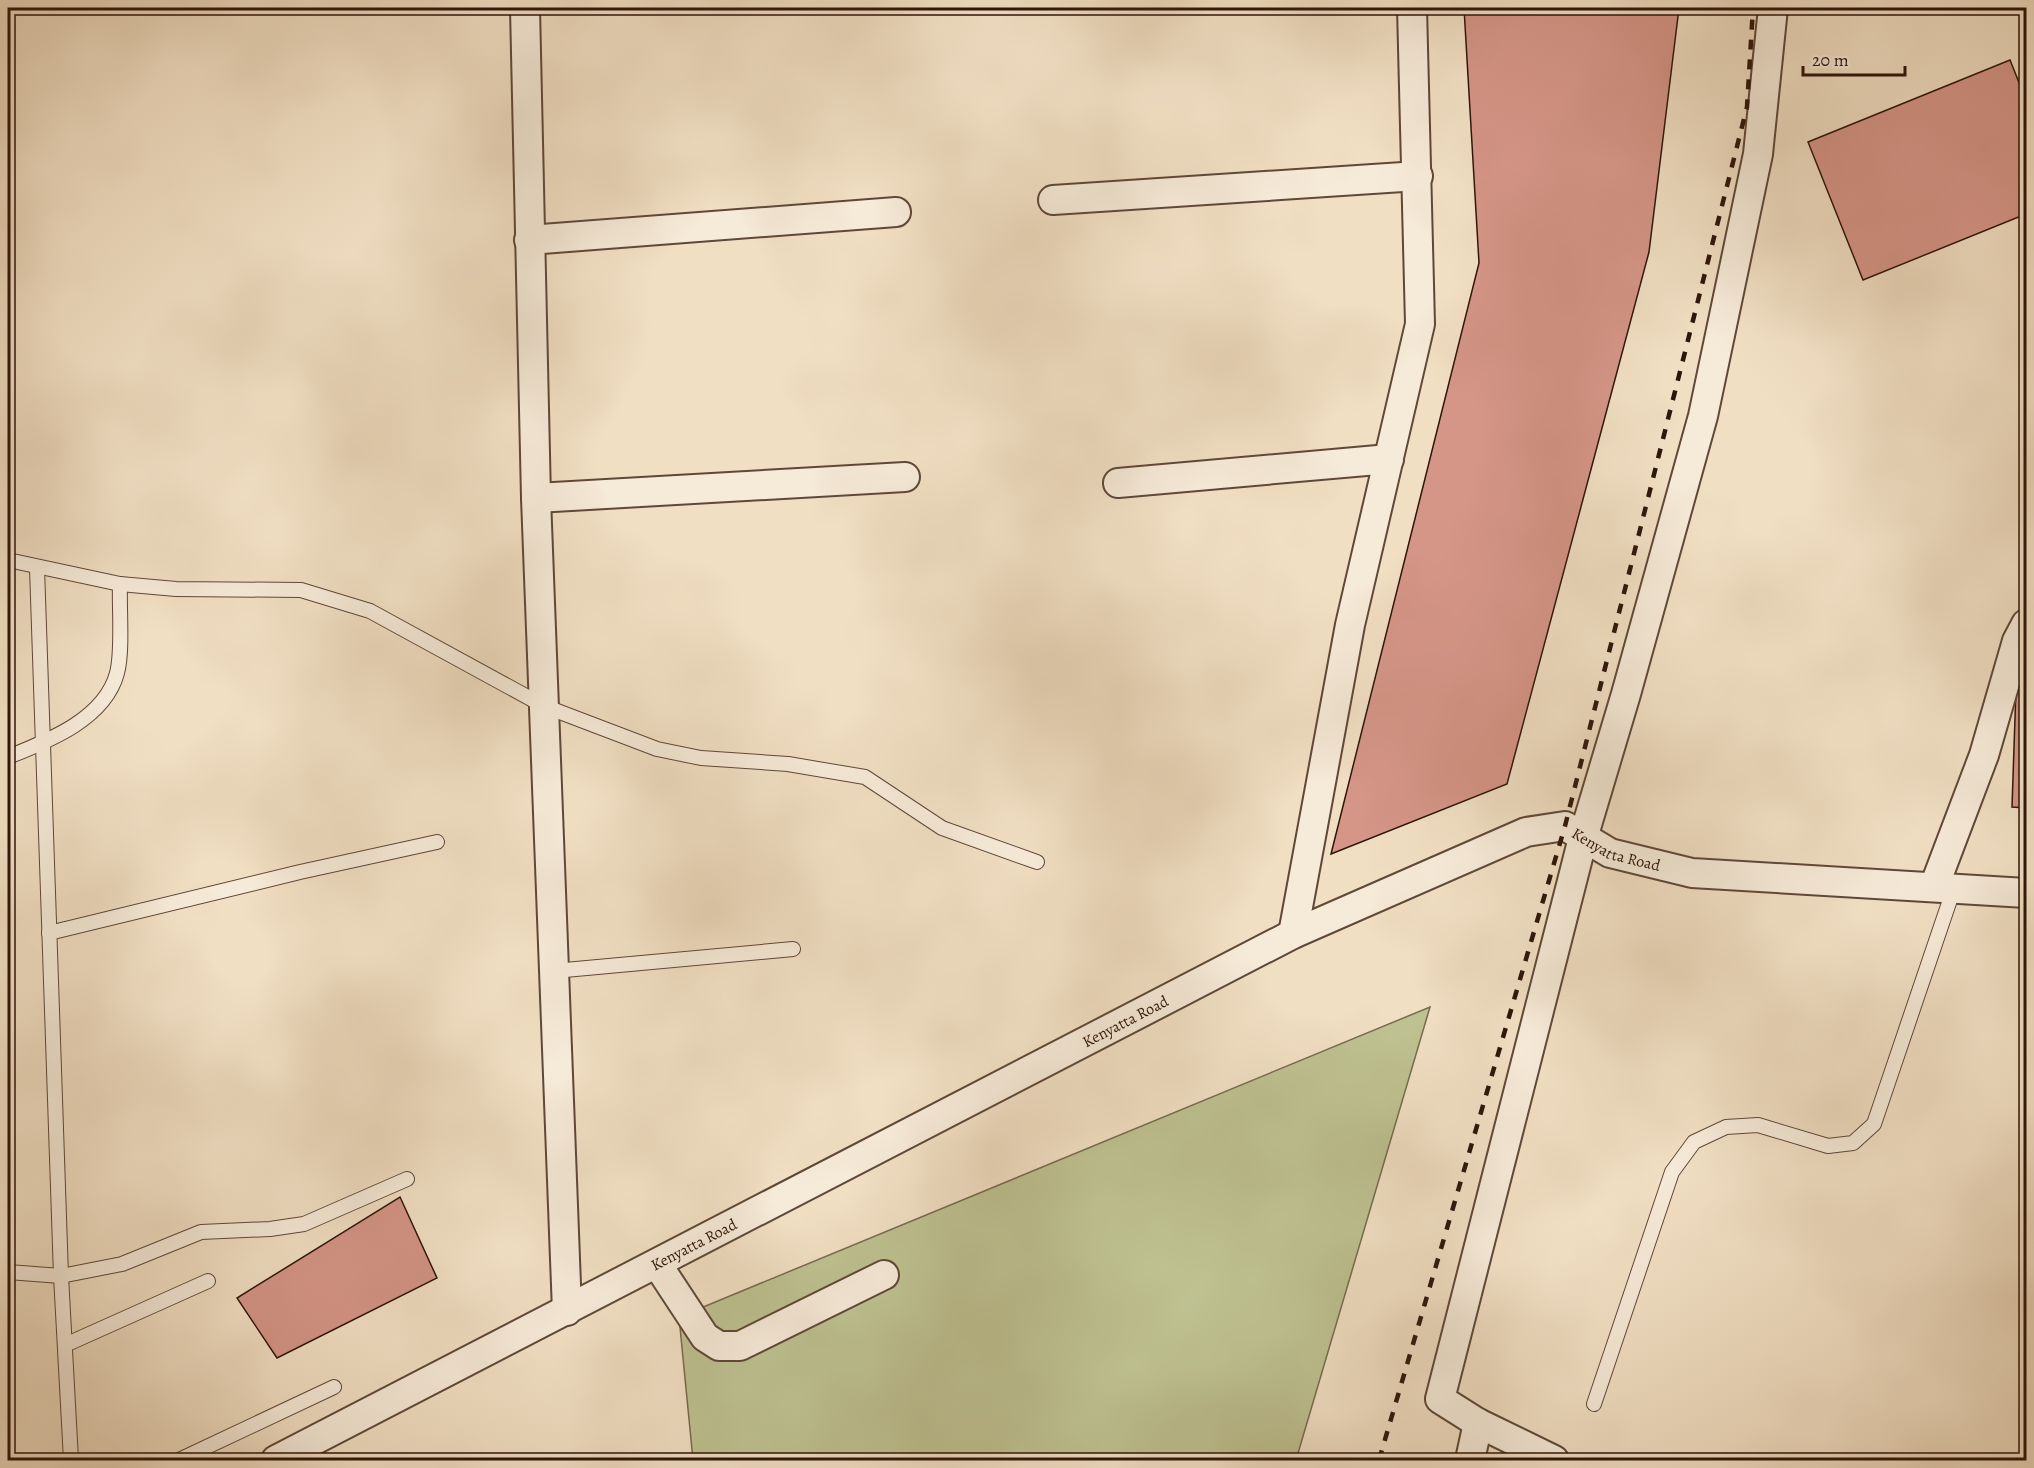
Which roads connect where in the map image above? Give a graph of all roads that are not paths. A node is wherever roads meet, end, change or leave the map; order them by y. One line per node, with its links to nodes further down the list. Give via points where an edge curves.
1 (525, 8): 7 (street)
2 (1412, 8): 4 (street)
3 (1773, 8): 19 (street, via 1758,154 1703,416)
4 (1418, 176): 5 (street); 8 (street, via 1420,324)
5 (1053, 200)
6 (896, 212): 7 (street)
7 (529, 240): 11 (street)
8 (1389, 459): 10 (street); 25 (street, via 1350,625)
9 (905, 477): 11 (street)
10 (1118, 483)
11 (536, 498): 16 (street)
12 (8, 560): 13 (lane)
13 (37, 568): 14 (lane); 17 (lane)
14 (120, 584): 16 (lane, via 176,589 301,590 370,611); 17 (lane, via 118,670 111,693 94,711)
15 (2026, 624): 22 (street, via 2017,641)
16 (544, 706): 21 (lane, via 657,749 701,758 788,764 865,777 942,828); 27 (street)
17 (43, 744): 18 (lane); 24 (lane)
18 (8, 758)
19 (1583, 838): 22 (street, Kenyatta Road, via 1610,853 1692,873); 25 (street, Kenyatta Road, via 1565,826 1526,832); 38 (street, via 1440,1399)
20 (437, 842): 24 (lane)
21 (1037, 861)
22 (1944, 887): 23 (street, Kenyatta Road); 37 (lane, via 1874,1124 1853,1143 1828,1146 1758,1125 1726,1126 1694,1142 1672,1172)
23 (2026, 893)
24 (49, 933): 32 (lane)
25 (1293, 934): 29 (street, Kenyatta Road)
26 (793, 949): 27 (lane)
27 (554, 971): 34 (street)
28 (407, 1179): 32 (lane, via 304,1224 201,1232 122,1264)
29 (657, 1264): 31 (street, via 705,1337 719,1346 740,1346); 34 (street, Kenyatta Road)
30 (8, 1272): 32 (lane)
31 (884, 1275)
32 (61, 1276): 35 (lane)
33 (208, 1281): 35 (lane)
34 (567, 1311): 41 (street, Kenyatta Road)
35 (65, 1345): 39 (lane)
36 (334, 1386): 40 (lane)
37 (1594, 1404)
38 (1478, 1423): 42 (street); 43 (street)
39 (71, 1461)
40 (179, 1461)
41 (276, 1461)
42 (1470, 1461)
43 (1554, 1461)

